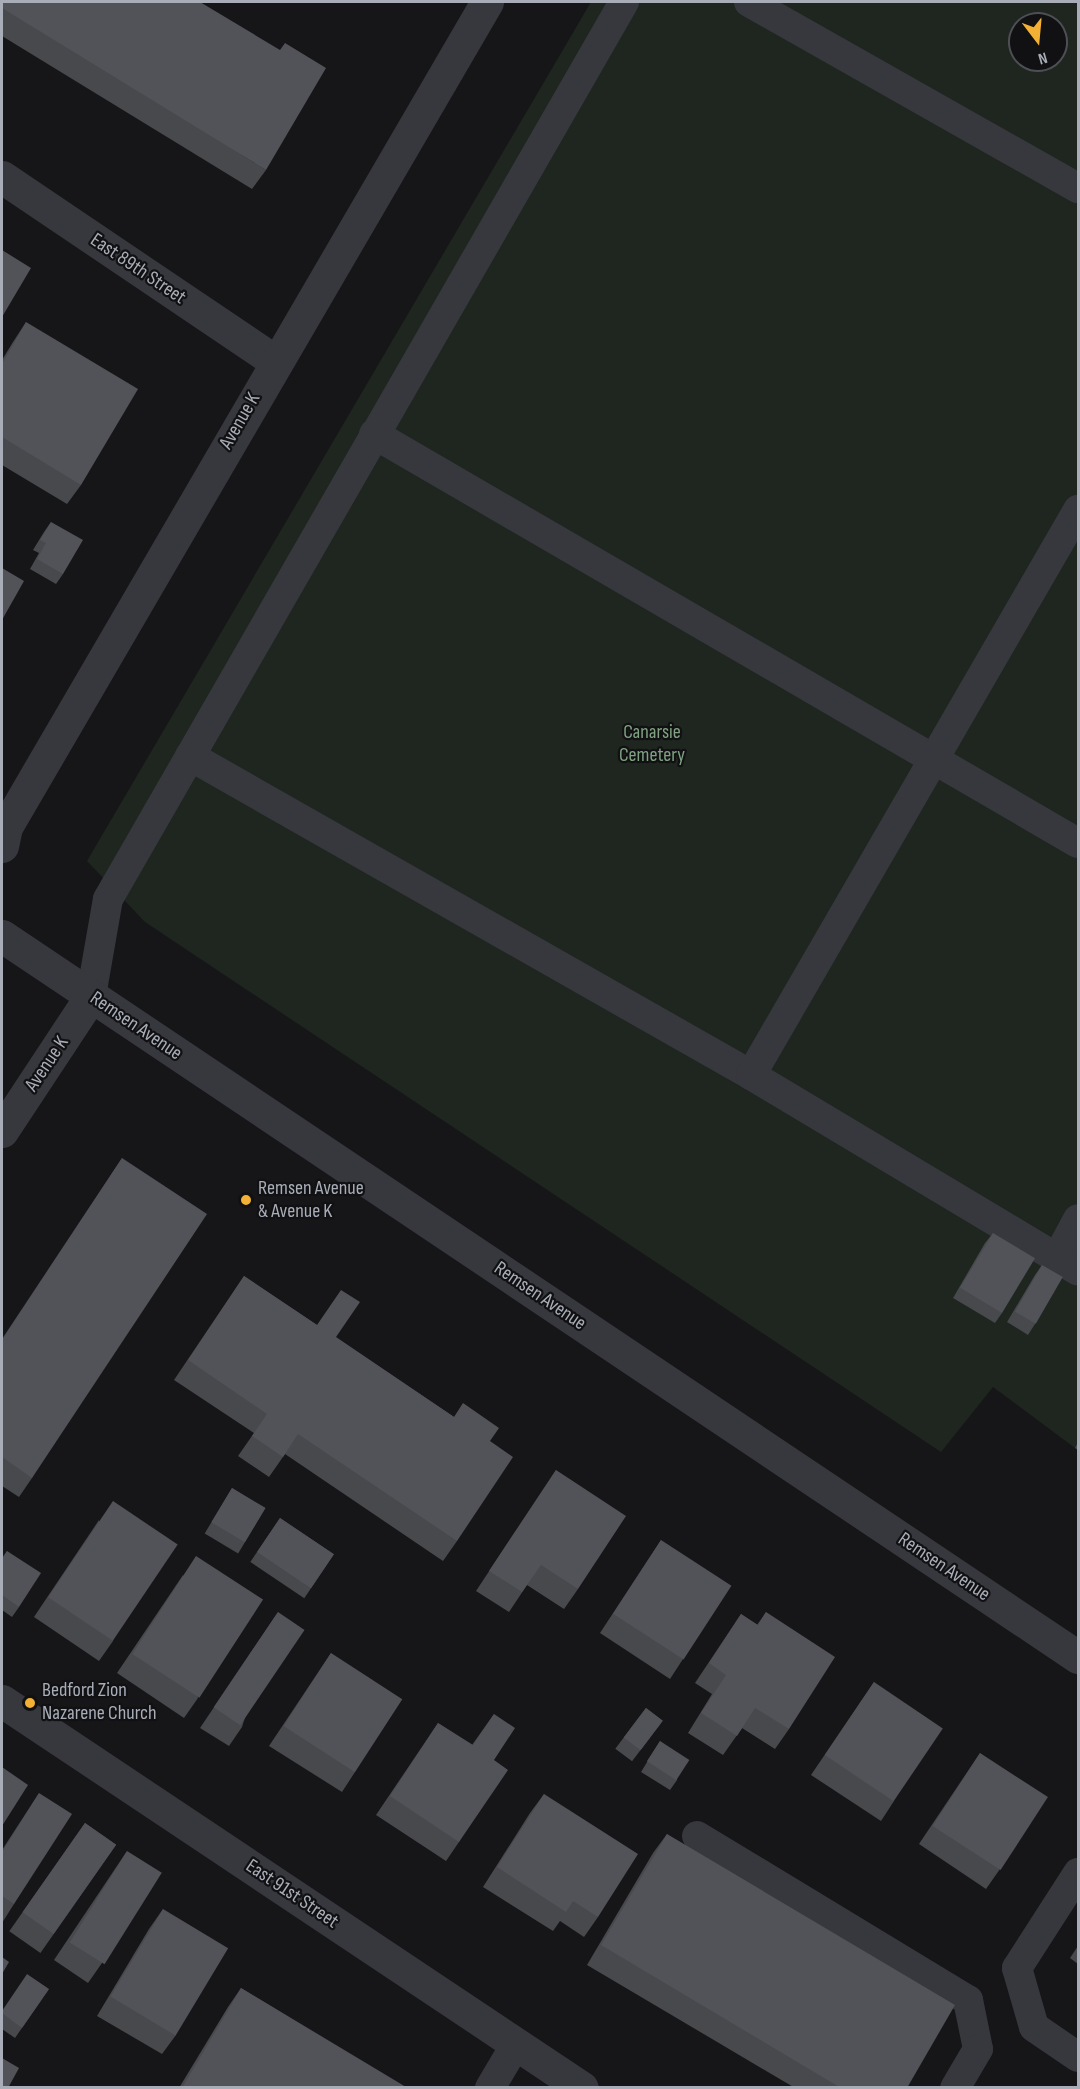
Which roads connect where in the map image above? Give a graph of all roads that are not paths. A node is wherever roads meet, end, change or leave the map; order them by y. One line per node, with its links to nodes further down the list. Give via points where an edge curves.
1 (487, 2): 6 (street, Avenue K)
2 (624, 2): 7 (lane)
3 (749, 2): 5 (lane)
4 (2, 177): 6 (street, East 89th Street)
5 (1078, 188)
6 (275, 361): 12 (street, Avenue K, via 6,827)
7 (374, 434): 9 (lane); 10 (lane)
8 (1078, 510): 10 (lane)
9 (190, 756): 14 (lane, via 108,899); 15 (lane)
10 (933, 758): 11 (lane); 15 (lane)
11 (1078, 843)
12 (2, 846)
13 (2, 936): 14 (street, Remsen Avenue)
14 (91, 996): 16 (street, Avenue K); 19 (street, Remsen Avenue)
15 (751, 1074): 18 (lane)
16 (2, 1131)
17 (1078, 1219): 18 (lane)
18 (1068, 1265)
19 (1078, 1657)
20 (2, 1701): 23 (street, East 91st Street)
21 (697, 1836): 27 (lane, via 968,2000 978,2049)
22 (1078, 1873): 24 (lane, via 1017,1968 1035,2027)
23 (516, 2044): 25 (lane); 26 (street, East 91st Street)
24 (1078, 2057)
25 (490, 2088)
26 (582, 2088)
27 (955, 2088)

